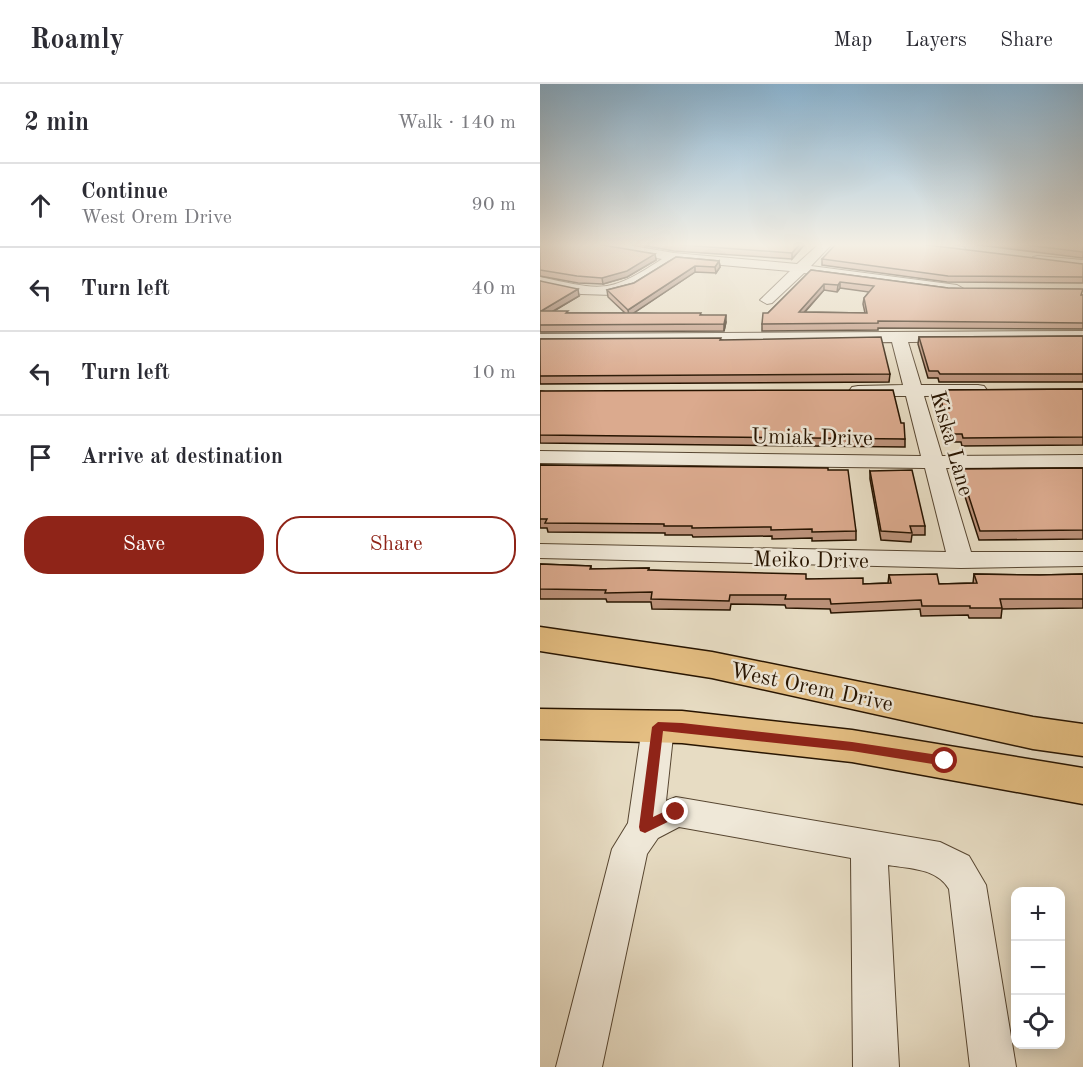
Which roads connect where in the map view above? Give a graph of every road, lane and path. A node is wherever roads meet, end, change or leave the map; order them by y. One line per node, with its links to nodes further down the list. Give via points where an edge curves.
1 (582, 290): 2 (street)
2 (615, 290)
3 (777, 290): 4 (street)
4 (767, 300)
5 (1083, 336): 6 (street)
6 (899, 337): 7 (street); 10 (street, Kiska Lane)
7 (540, 339)
8 (993, 390): 10 (street)
9 (843, 391): 10 (street)
10 (914, 391): 13 (street, Kiska Lane)
11 (540, 457): 13 (street, Umiak Drive)
12 (1083, 461): 13 (street, Umiak Drive)
13 (933, 462): 16 (street, Kiska Lane)
14 (540, 551): 16 (street, Meiko Drive)
15 (1083, 559): 16 (street, Meiko Drive)
16 (961, 561)
17 (540, 639): 20 (main road, West Orem Drive, via 712,665 1033,733)
18 (540, 724): 19 (main road)
19 (658, 727): 21 (main road, via 852,746); 22 (street)
20 (1083, 740)
21 (1083, 786)
22 (645, 827): 23 (street, via 676,812); 24 (street, via 630,849)
23 (869, 846): 25 (street); 26 (street, via 940,858 956,868 967,885)
24 (579, 1067)
25 (876, 1067)
26 (993, 1067)

